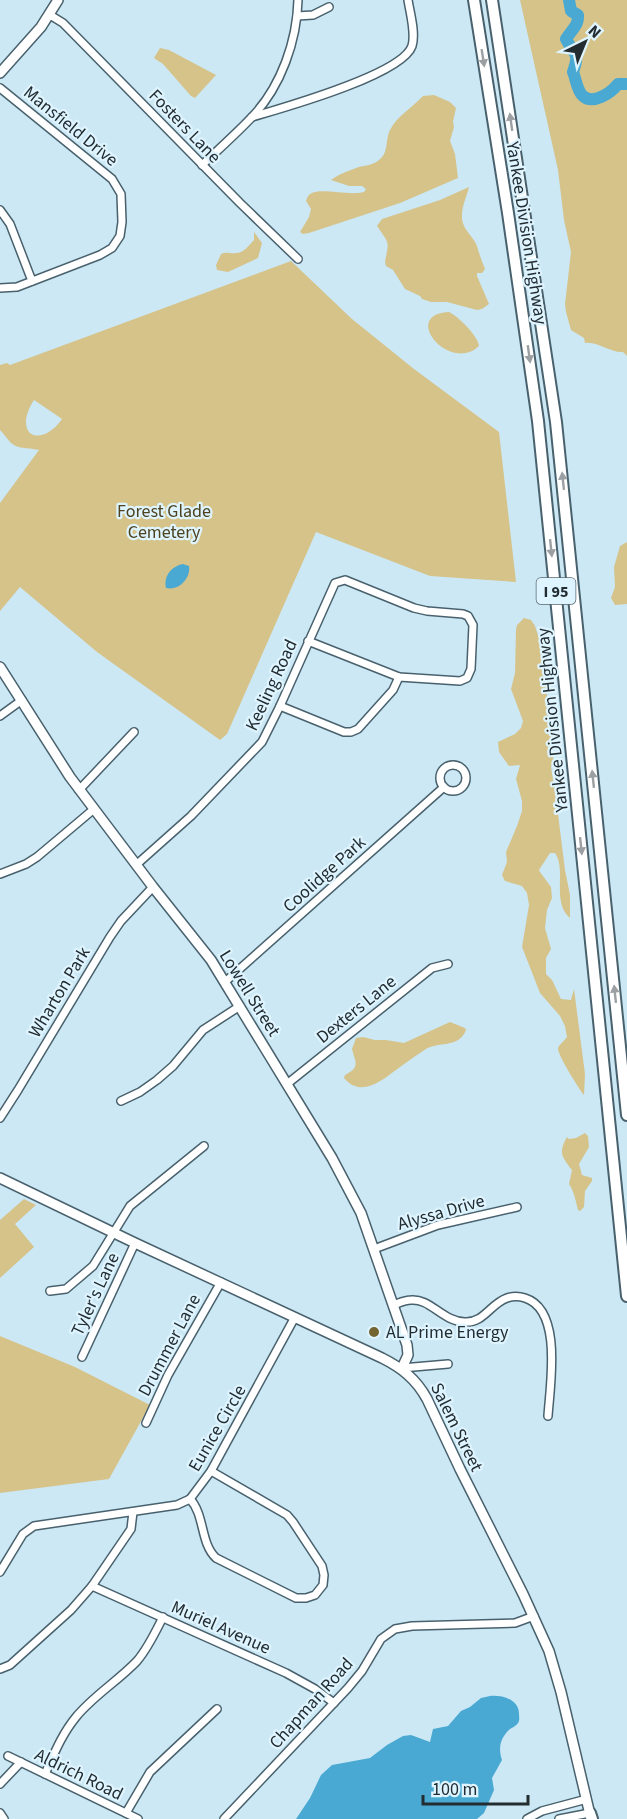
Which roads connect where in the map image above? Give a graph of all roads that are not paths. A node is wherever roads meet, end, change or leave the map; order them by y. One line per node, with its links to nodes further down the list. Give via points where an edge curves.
1 (58, 0): 7 (main road)
2 (298, 0): 8 (street)
3 (408, 0): 11 (street, via 413,39 405,55 353,84)
4 (474, 0): 45 (highway, Yankee Division Highway / I 95, one-way to 45, via 538,421)
5 (492, 0): 35 (highway, Yankee Division Highway / I 95, one-way to 5, via 557,433)
6 (329, 7): 8 (street, via 313,15)
7 (50, 15): 9 (main road); 12 (street, Fosters Lane, via 63,22)
8 (297, 16): 11 (street, via 280,74)
9 (0, 73)
10 (0, 88): 15 (street, Mansfield Drive, via 109,176 121,198 122,229 112,248)
11 (252, 117): 12 (street)
12 (202, 165): 14 (street, Fosters Lane)
13 (0, 210): 15 (street, via 10,224)
14 (298, 259)
15 (32, 280): 16 (street, Mansfield Drive, via 17,287)
16 (0, 288)
17 (308, 641): 19 (street); 19 (street, Keeling Road, via 332,586 338,581 347,581 414,608 470,617 471,669 467,678 458,681); 21 (street, Keeling Road)
18 (0, 667): 20 (main road, Lowell Street)
19 (399, 677): 21 (street, via 393,690 351,732)
20 (22, 700): 22 (street); 25 (main road, Lowell Street)
21 (280, 706): 27 (street, Keeling Road, via 260,745)
22 (0, 716)
23 (134, 732): 25 (street)
24 (444, 787): 31 (street, Coolidge Park)
25 (79, 790): 26 (main road, Lowell Street)
26 (94, 809): 27 (main road, Lowell Street); 28 (street, via 37,857)
27 (136, 865): 29 (main road, Lowell Street)
28 (0, 874)
29 (153, 887): 31 (main road, Lowell Street); 36 (street, Wharton Park, via 110,937)
30 (448, 964): 33 (street, Dexters Lane, via 430,969)
31 (225, 982): 32 (main road, Lowell Street)
32 (240, 1006): 33 (main road, Lowell Street); 34 (street, via 199,1033 157,1080)
33 (286, 1084): 42 (main road, Lowell Street, via 349,1188)
34 (121, 1101)
35 (627, 1115)
36 (0, 1118)
37 (204, 1146): 40 (street, via 132,1205)
38 (0, 1178): 40 (main road, Salem Street)
39 (518, 1207): 42 (street, Alyssa Drive, via 438,1225)
40 (114, 1233): 41 (main road, Salem Street); 44 (street, via 91,1268 66,1289)
41 (135, 1243): 43 (main road, Salem Street); 48 (street, Tyler's Lane)
42 (374, 1249): 46 (main road, Lowell Street)
43 (220, 1282): 47 (main road, Salem Street); 52 (street, Drummer Lane)
44 (50, 1291)
45 (627, 1296)
46 (393, 1305): 50 (main road, Lowell Street, via 408,1350); 51 (street, via 417,1300 462,1323 480,1318 507,1298 517,1296 533,1302 545,1315 549,1333)
47 (295, 1317): 50 (main road, Salem Street); 53 (street, Eunice Circle)
48 (82, 1357)
49 (448, 1364): 50 (street)
50 (402, 1368): 58 (main road, Salem Street, via 427,1399)
51 (548, 1416)
52 (146, 1423)
53 (211, 1471): 54 (street, Eunice Circle); 54 (street, via 290,1518 322,1566 324,1578 320,1589 311,1597 296,1598 216,1557 209,1549)
54 (190, 1499): 55 (street)
55 (133, 1512): 56 (street, via 34,1526 23,1534); 57 (street, via 130,1531)
56 (0, 1572)
57 (92, 1586): 59 (street, Muriel Avenue); 60 (street, via 71,1610)
58 (534, 1616): 61 (street, Chapman Road, via 515,1623 395,1629 381,1639 359,1675); 67 (main road, Salem Street, via 553,1663)
59 (163, 1617): 61 (street, Muriel Avenue, via 296,1677); 65 (street, via 139,1659 75,1718)
60 (0, 1669)
61 (334, 1703): 73 (street, Chapman Road)
62 (218, 1709): 69 (street, via 150,1772)
63 (8, 1756): 64 (street, Aldrich Road)
64 (21, 1762): 65 (street, Aldrich Road); 66 (street)
65 (45, 1774): 69 (street, Aldrich Road)
66 (0, 1784)
67 (587, 1799): 70 (main road, Salem Street); 74 (street)
68 (0, 1813): 71 (street)
69 (126, 1813): 72 (street, Aldrich Road)
70 (591, 1817): 75 (street)
71 (4, 1819)
72 (138, 1819)
73 (224, 1819)
74 (527, 1819)
75 (559, 1819)

